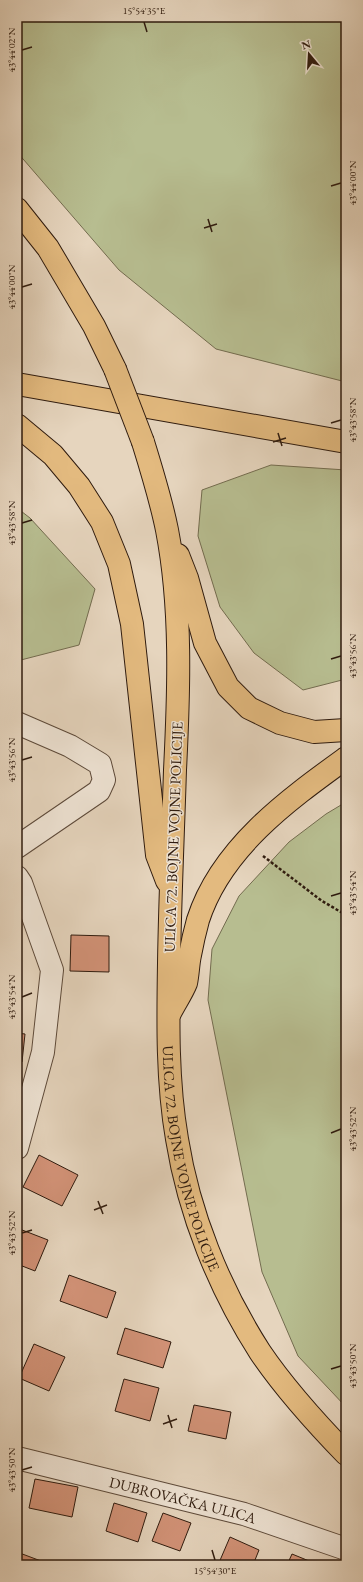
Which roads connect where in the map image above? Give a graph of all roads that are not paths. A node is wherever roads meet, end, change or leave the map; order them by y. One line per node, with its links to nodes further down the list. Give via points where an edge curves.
1 (17, 208): 5 (main road, ULICA 72. BOJNE VOJNE POLICIJE, bridge, via 48,248 94,326 115,369 143,442)
2 (17, 384): 4 (main road)
3 (17, 426): 11 (main road, via 53,455 79,486 102,522 119,564 132,624 157,855)
4 (346, 442)
5 (167, 530): 7 (main road, via 187,578 206,643 228,687 249,708 280,723 314,732); 11 (main road, ULICA 72. BOJNE VOJNE POLICIJE, via 177,631 178,697)
6 (17, 723): 9 (street, via 90,756 100,764 104,780 99,791)
7 (346, 730)
8 (346, 758): 12 (main road, via 291,798 245,843 210,893 198,920 186,982)
9 (17, 847)
10 (17, 877): 13 (street, via 52,970 43,1052)
11 (170, 891): 12 (main road, ULICA 72. BOJNE VOJNE POLICIJE)
12 (168, 1017): 14 (main road, ULICA 72. BOJNE VOJNE POLICIJE, via 170,1087 177,1139 199,1228 240,1317 273,1369 312,1419)
13 (17, 1148)
14 (346, 1454)
15 (17, 1458): 16 (street, DUBROVAČKA ULICA, via 244,1514)
16 (346, 1549)

